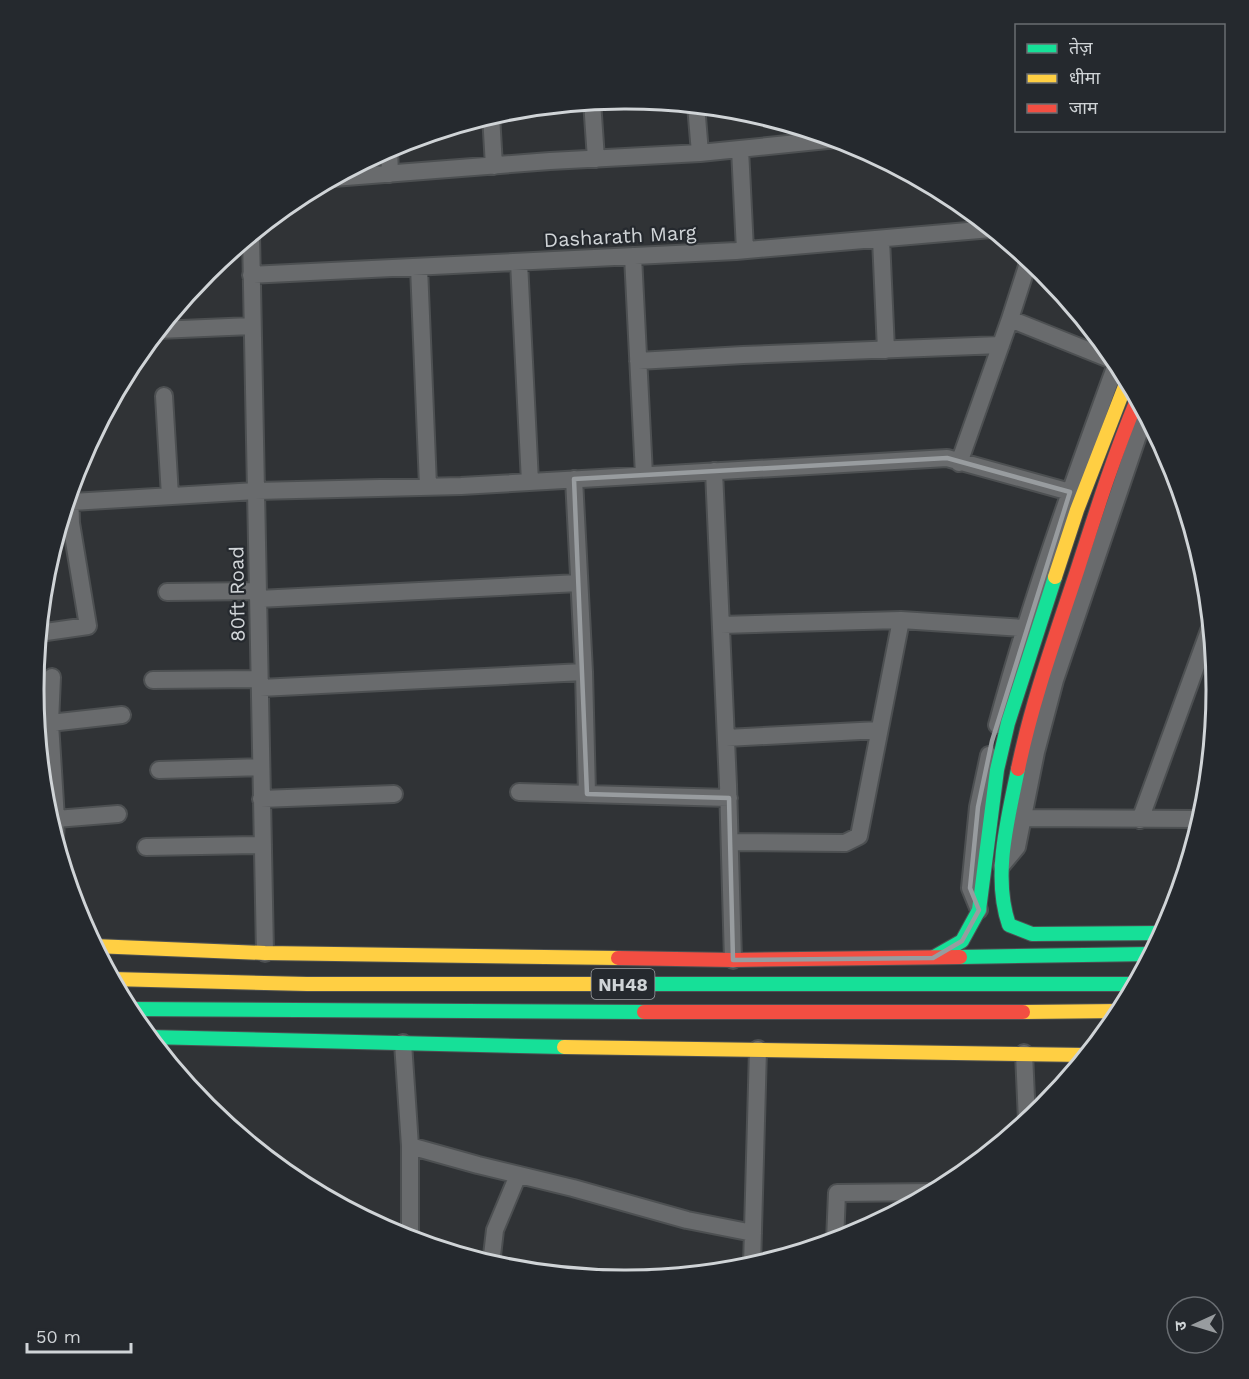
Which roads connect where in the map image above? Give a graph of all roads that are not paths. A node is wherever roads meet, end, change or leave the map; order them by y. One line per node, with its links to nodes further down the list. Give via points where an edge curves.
1 (593, 110): 8 (street)
2 (697, 113): 6 (street)
3 (492, 124): 9 (street)
4 (799, 135): 5 (street)
5 (740, 149): 6 (street); 15 (street)
6 (700, 153): 8 (street)
7 (389, 159): 10 (street)
8 (596, 159): 9 (street)
9 (494, 166): 10 (street)
10 (390, 174): 11 (street)
11 (352, 177)
12 (979, 230): 13 (street, Dasharath Marg)
13 (881, 239): 15 (street, Dasharath Marg); 25 (street)
14 (251, 245): 20 (street, 80ft Road)
15 (745, 250): 16 (street, Dasharath Marg)
16 (633, 256): 17 (street, Dasharath Marg); 27 (street)
17 (519, 262): 18 (street, Dasharath Marg); 37 (street)
18 (419, 267): 20 (street, Dasharath Marg); 38 (street)
19 (1026, 270): 21 (street)
20 (251, 275): 22 (street, 80ft Road)
21 (1010, 319): 24 (street); 26 (street)
22 (252, 326): 23 (street); 39 (street, 80ft Road)
23 (169, 330)
24 (1001, 345): 25 (street); 33 (street)
25 (886, 350): 27 (street)
26 (1099, 355)
27 (638, 361): 35 (street)
28 (1113, 374): 40 (street)
29 (1123, 391): 77 (main road, via 1077,510 1008,723 997,770)
30 (164, 396): 42 (street)
31 (1133, 409): 76 (main road, via 1036,691 1009,813)
32 (1142, 425): 69 (street, via 1054,680)
33 (959, 463): 34 (street, via 946,458); 40 (street)
34 (714, 471): 35 (street); 48 (street)
35 (644, 475): 36 (street)
36 (574, 480): 37 (street); 44 (street)
37 (530, 482): 38 (street)
38 (428, 486): 39 (street)
39 (256, 490): 42 (street); 46 (street, 80ft Road)
40 (1070, 492): 49 (street)
41 (77, 496): 42 (street)
42 (170, 496)
43 (66, 529): 50 (street, via 88,626)
44 (579, 583): 46 (street); 52 (street)
45 (167, 592): 46 (street)
46 (258, 595): 55 (street, 80ft Road)
47 (901, 620): 48 (street); 49 (street); 58 (street)
48 (721, 625): 59 (street)
49 (1024, 628): 77 (street, via 978,807 970,888)
50 (47, 632)
51 (1204, 646): 71 (street)
52 (584, 672): 55 (street); 65 (street)
53 (52, 677): 57 (street)
54 (153, 680): 55 (street)
55 (259, 683): 61 (street, 80ft Road)
56 (122, 715): 57 (street)
57 (50, 723): 60 (street)
58 (879, 730): 59 (street); 73 (street, via 860,836 845,843)
59 (726, 738): 66 (street)
60 (46, 739)
61 (261, 767): 62 (street); 67 (street, 80ft Road)
62 (159, 770)
63 (519, 792): 65 (street)
64 (394, 794): 67 (street)
65 (590, 794): 66 (street)
66 (729, 798): 73 (street)
67 (261, 799): 74 (street, 80ft Road)
68 (118, 814): 72 (street)
69 (1023, 818): 71 (street); 76 (street, via 1017,847)
70 (1191, 819): 71 (street)
71 (1140, 820)
72 (60, 825)
73 (730, 842): 83 (street)
74 (263, 845): 75 (street); 80 (street, 80ft Road)
75 (146, 847)
76 (1002, 865): 78 (main road, via 1005,916 1009,925 1021,931)
77 (979, 910): 82 (main road, via 962,941)
78 (1152, 933)
79 (103, 946): 80 (main road)
80 (265, 953): 83 (main road)
81 (1142, 954): 82 (main road)
82 (933, 958): 83 (main road)
83 (733, 960)
84 (121, 979): 85 (main road, NH48, via 307,984)
85 (1126, 984)
86 (139, 1009): 87 (main road, NH48)
87 (1109, 1011)
88 (160, 1037): 89 (main road)
89 (403, 1043): 90 (main road); 94 (street)
90 (758, 1049): 91 (main road); 99 (street)
91 (1024, 1053): 92 (main road); 93 (street)
92 (1076, 1055)
93 (1026, 1108)
94 (410, 1146): 95 (street); 97 (street)
95 (518, 1175): 99 (street, via 687,1220); 100 (street, via 495,1230)
96 (916, 1192): 98 (street, via 837,1193)
97 (410, 1229)
98 (835, 1230)
99 (753, 1233): 101 (street)
100 (492, 1255)
101 (752, 1256)

